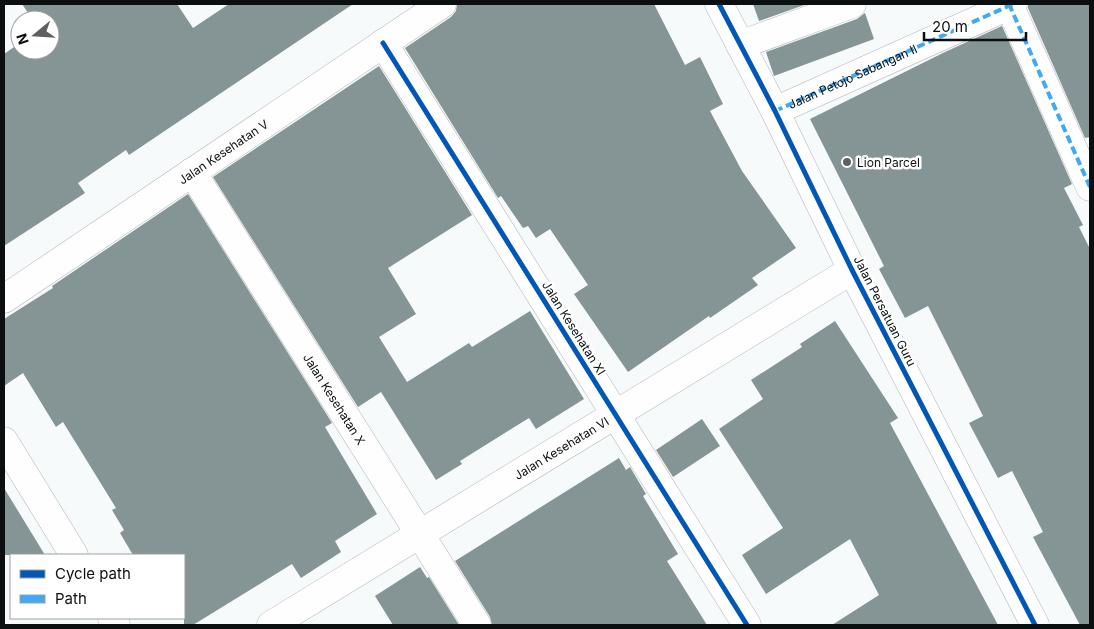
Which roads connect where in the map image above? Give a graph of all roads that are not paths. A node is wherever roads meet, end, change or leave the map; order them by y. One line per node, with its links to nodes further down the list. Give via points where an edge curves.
1 (442, 4): 5 (street, Jalan Kesehatan V)
2 (719, 4): 6 (street, Jalan Persatuan Guru)
3 (852, 4): 6 (street)
4 (1011, 4): 7 (street, Jalan Petojo Sabangan II); 9 (street)
5 (383, 43): 8 (street, Jalan Kesehatan V); 12 (street, Jalan Kesehatan XI)
6 (740, 45): 7 (street, Jalan Persatuan Guru)
7 (775, 111): 10 (street, Jalan Persatuan Guru)
8 (192, 172): 11 (street, Jalan Kesehatan V); 14 (street, Jalan Kesehatan X)
9 (1090, 187)
10 (852, 270): 12 (street, Jalan Kesehatan VI); 19 (street, Jalan Persatuan Guru)
11 (4, 299)
12 (617, 415): 14 (street, Jalan Kesehatan VI); 18 (street, Jalan Kesehatan XI)
13 (4, 441): 15 (street)
14 (419, 535): 16 (street, Jalan Kesehatan VI); 17 (street, Jalan Kesehatan X)
15 (73, 554)
16 (271, 625)
17 (477, 625)
18 (747, 625)
19 (1036, 625)

